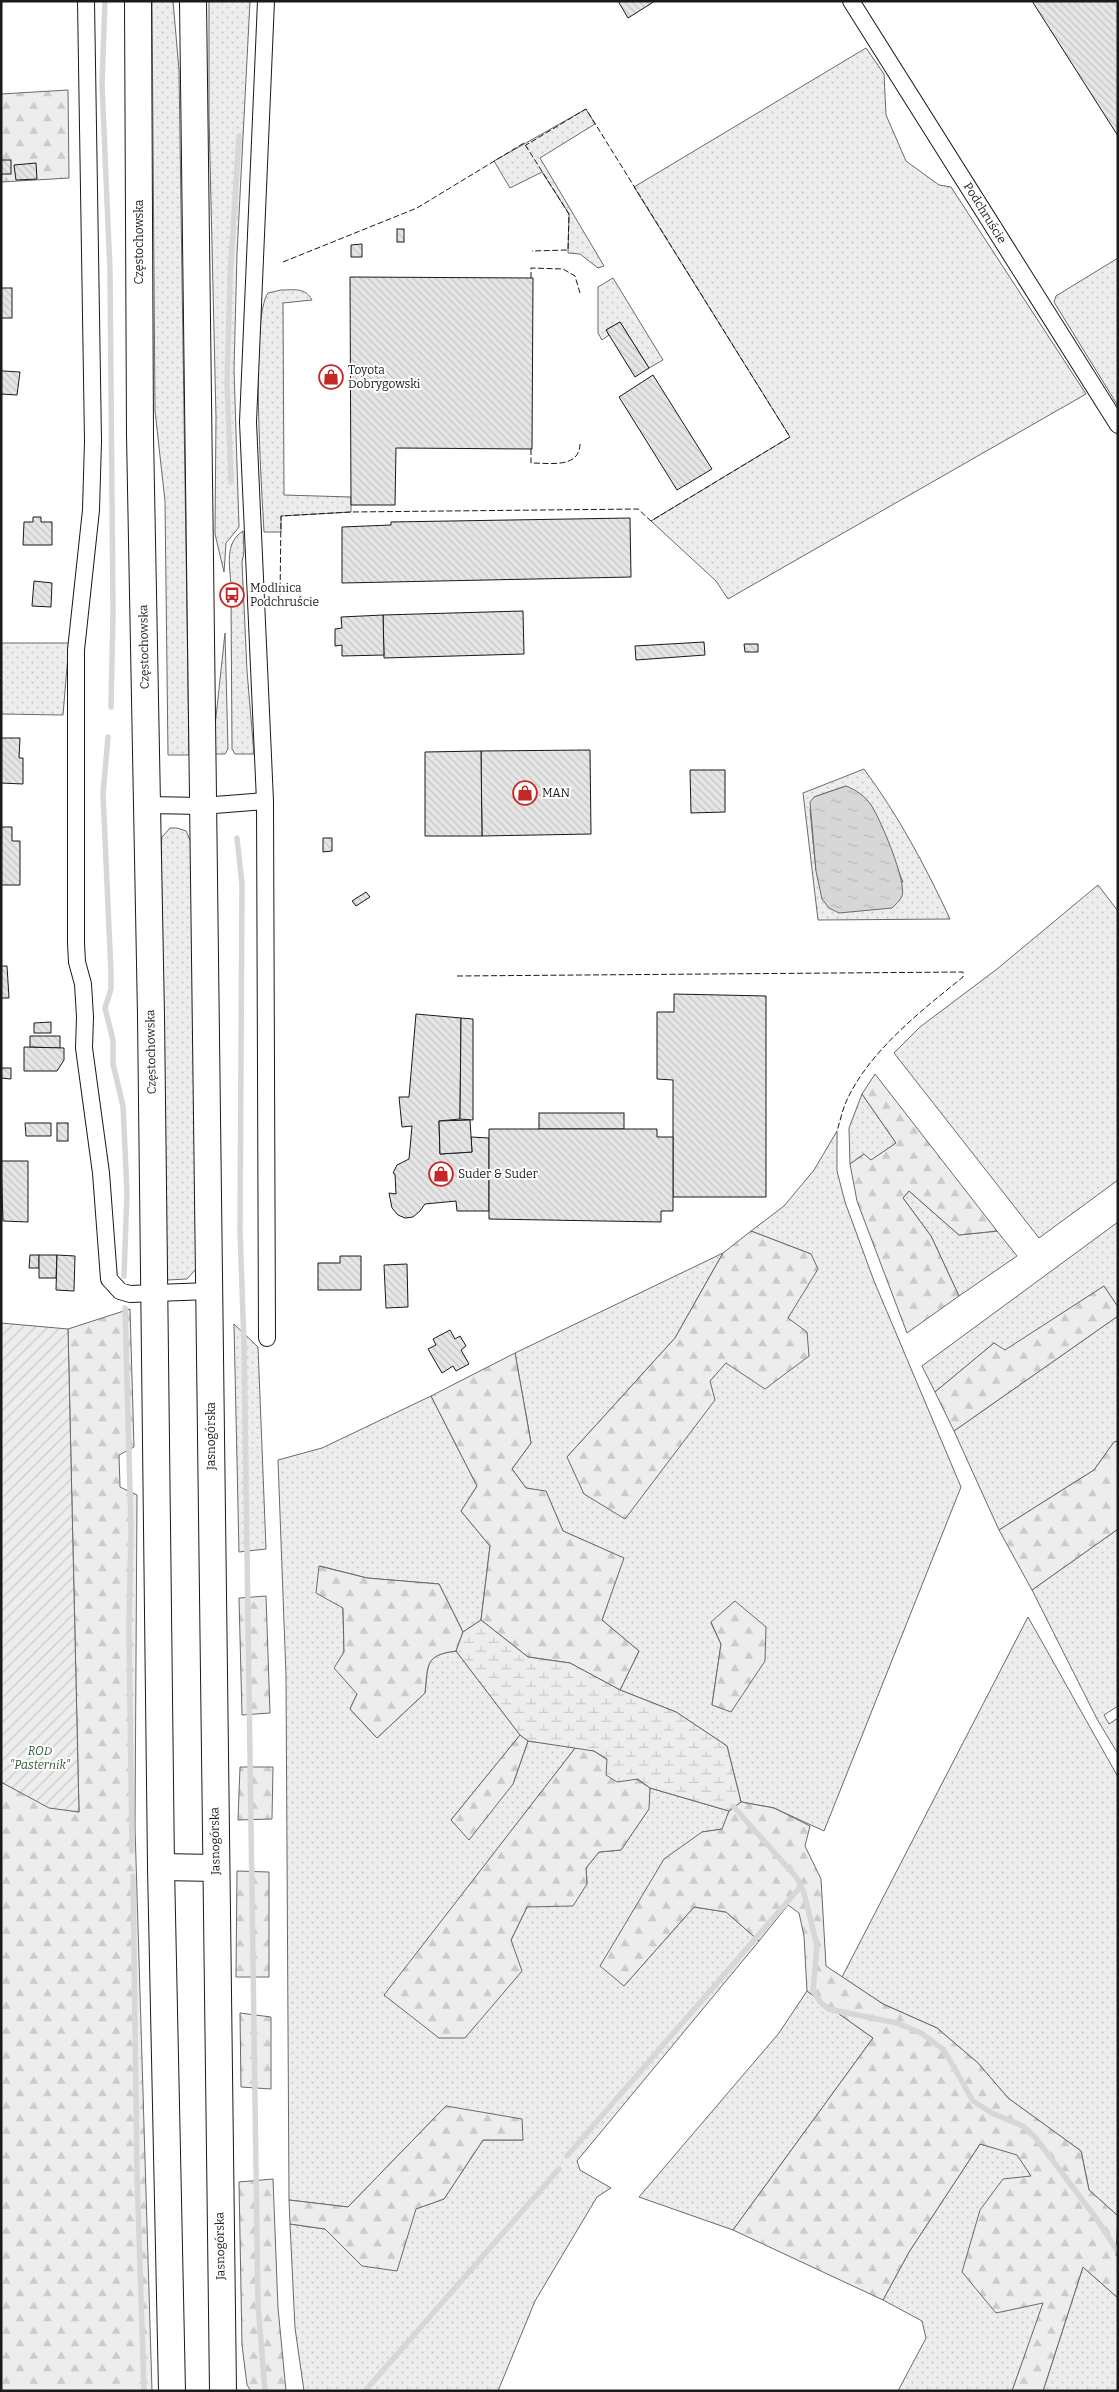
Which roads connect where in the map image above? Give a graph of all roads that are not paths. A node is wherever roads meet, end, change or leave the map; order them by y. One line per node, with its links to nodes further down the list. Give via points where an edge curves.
1 (86, 1): 11 (street, via 93,441 91,510 76,650 74,838 77,962 83,984 84,1048 101,1173 108,1279 120,1291)
2 (138, 1): 8 (main road, Częstochowska, via 140,425)
3 (193, 1): 9 (main road)
4 (266, 1): 7 (street, via 248,422)
5 (851, 1): 6 (street, Podchruście)
6 (1118, 425)
7 (265, 802): 9 (street); 12 (street)
8 (148, 805): 9 (street); 11 (main road, Częstochowska)
9 (202, 806): 10 (main road)
10 (210, 1291): 11 (street); 14 (main road, Jasnogórska)
11 (154, 1294): 13 (main road)
12 (267, 1338)
13 (161, 1868): 14 (main road); 15 (main road)
14 (216, 1868): 16 (main road, Jasnogórska)
15 (172, 2391)
16 (223, 2391)

